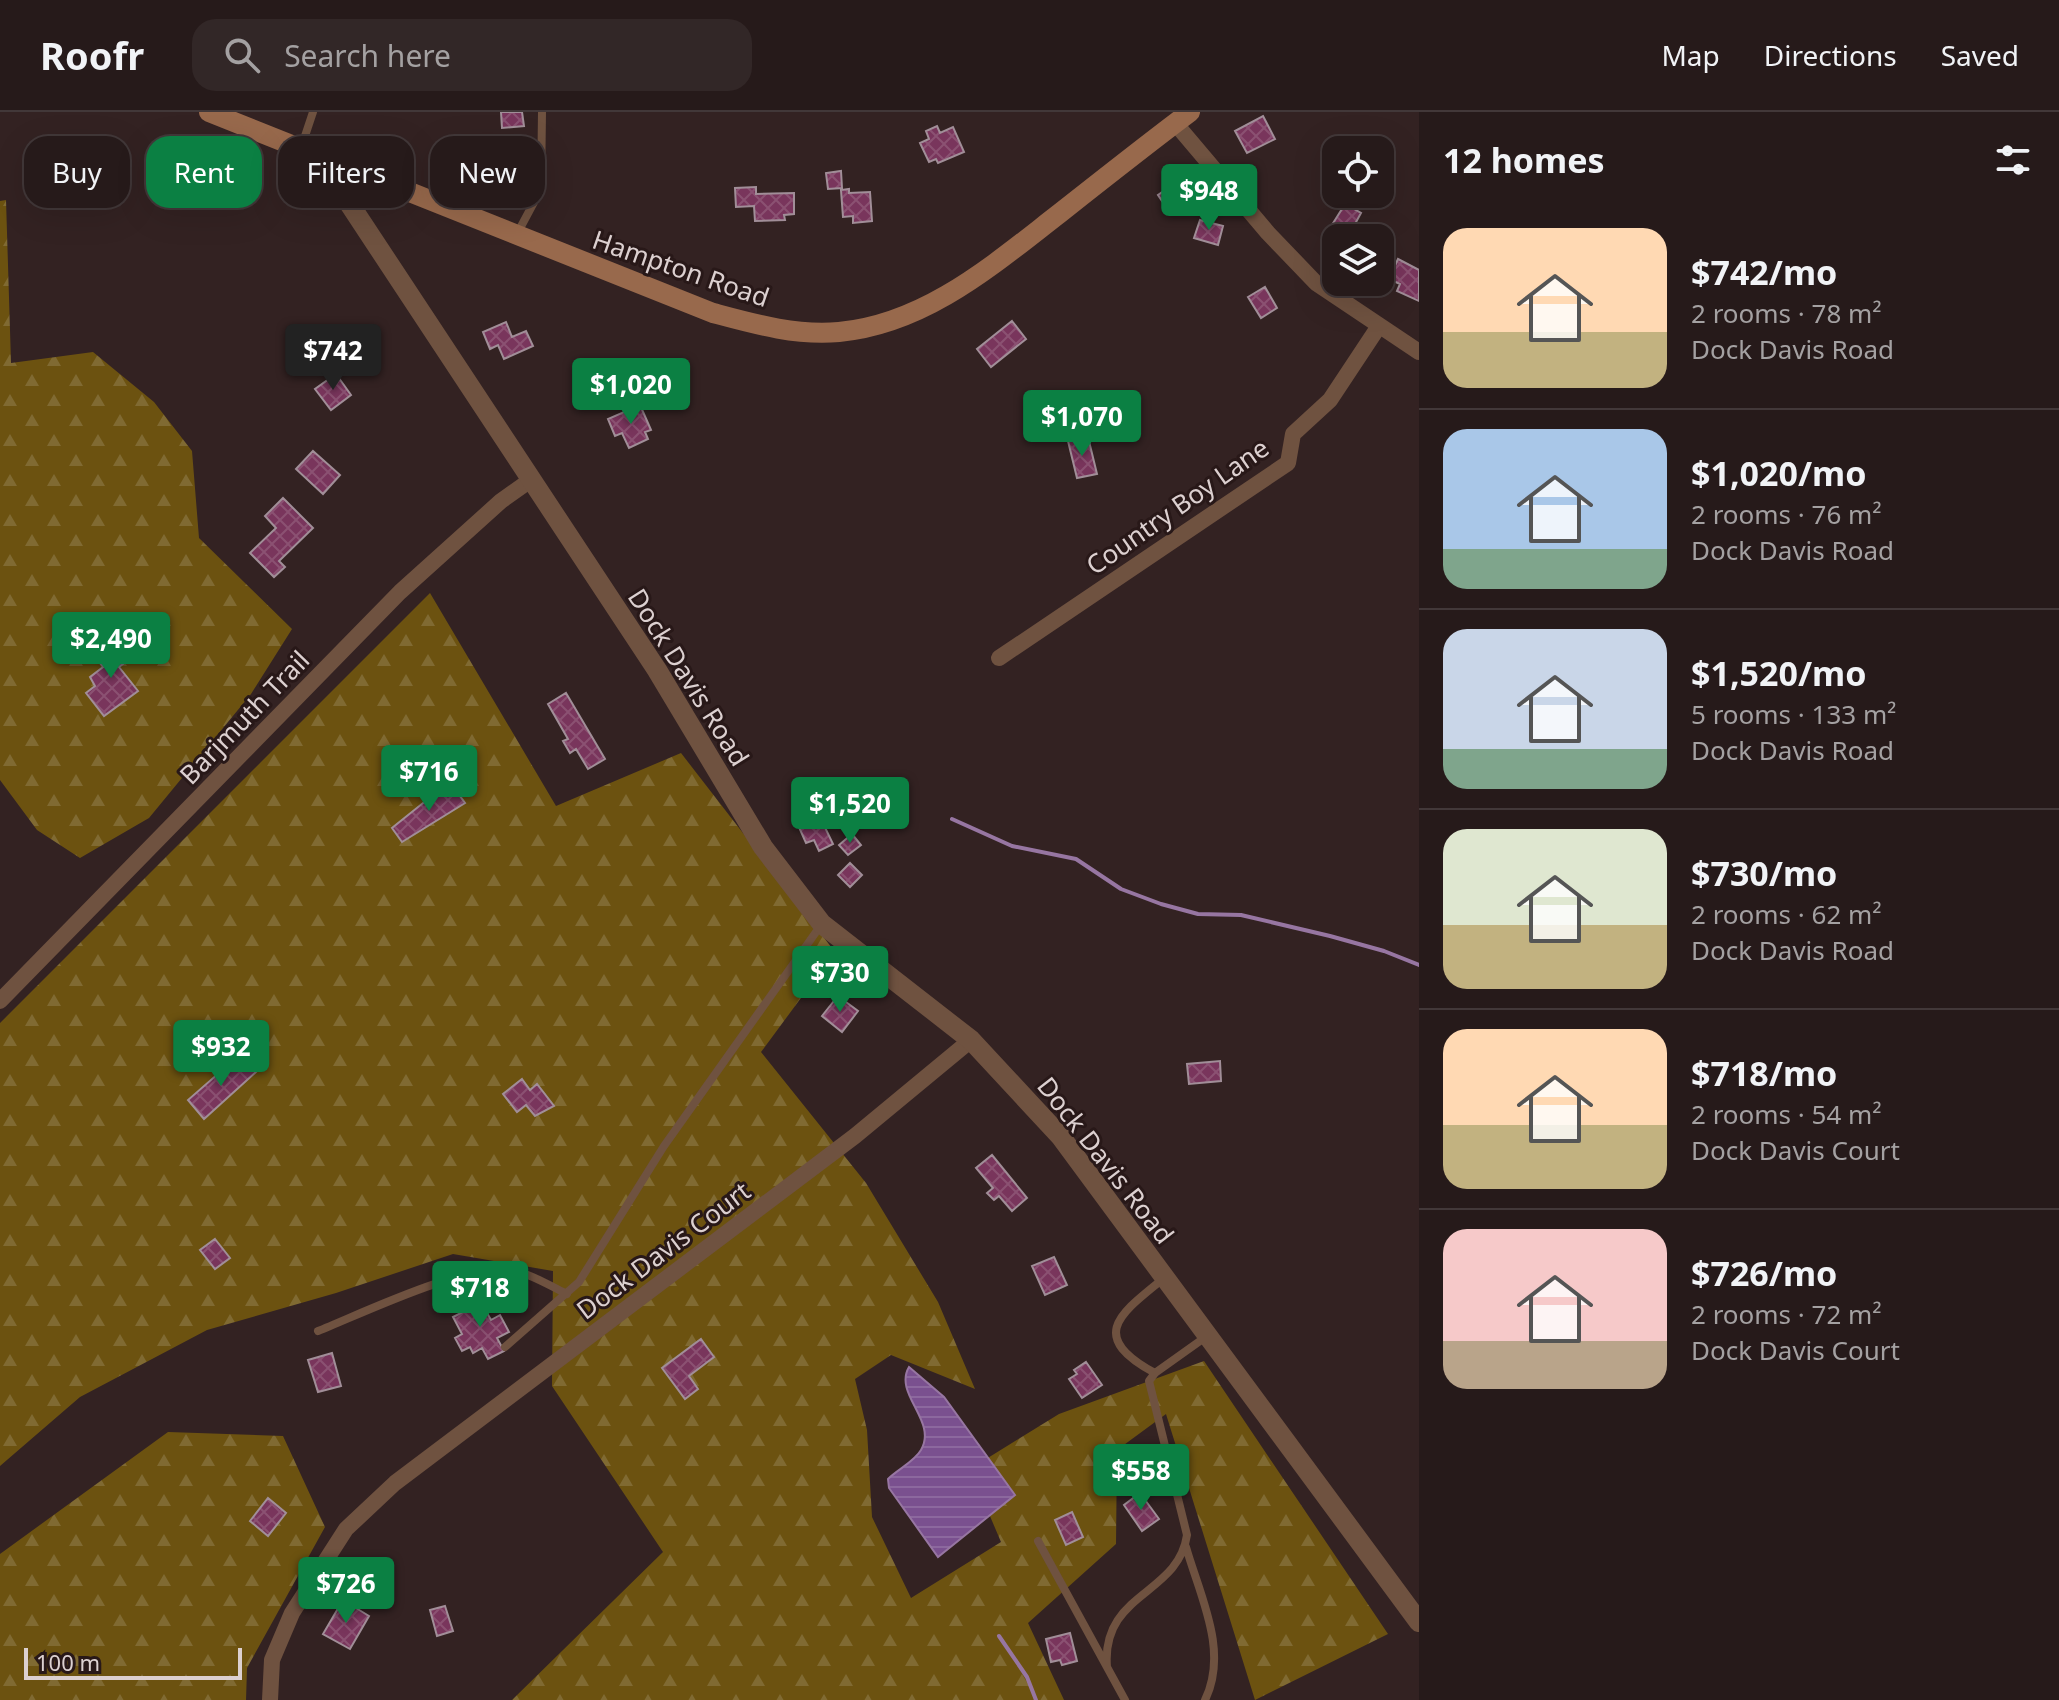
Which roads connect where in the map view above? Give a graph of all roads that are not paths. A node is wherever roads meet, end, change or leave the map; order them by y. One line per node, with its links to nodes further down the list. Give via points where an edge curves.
1 (209, 112): 6 (main road, Hampton Road)
2 (312, 112): 5 (lane)
3 (542, 112): 9 (lane, via 541,189)
4 (1183, 118): 9 (main road, Hampton Road, via 968,282 881,325 838,332 763,326 713,313); 10 (street, via 1268,233 1316,283)
5 (305, 136)
6 (278, 139)
7 (414, 193): 9 (main road, Hampton Road)
8 (352, 208): 12 (street, Dock Davis Road)
9 (517, 235)
10 (1379, 326): 11 (street); 13 (street, Country Boy Lane, via 1330,400 1293,434 1288,463)
11 (1419, 352)
12 (532, 479): 14 (street, Dock Davis Road, via 657,670 763,847); 15 (street, Barjmuth Trail, via 400,592)
13 (999, 658)
14 (822, 924): 16 (street, Dock Davis Road); 18 (lane, via 664,1146)
15 (0, 1001)
16 (971, 1040): 17 (street, Dock Davis Road, via 1061,1137); 27 (street, Dock Davis Court, via 855,1136 395,1483 346,1529 292,1613 272,1660)
17 (1165, 1278): 20 (street, Dock Davis Road); 22 (lane, via 1121,1312 1116,1322 1124,1353)
18 (567, 1294): 19 (lane, via 512,1270 484,1270); 21 (lane)
19 (318, 1331)
20 (1208, 1336): 22 (lane); 25 (street, Dock Davis Road)
21 (505, 1347)
22 (1155, 1373): 24 (lane, via 1149,1393 1186,1523)
23 (1038, 1541): 26 (lane)
24 (1185, 1546): 26 (lane, via 1171,1570 1113,1624); 29 (lane, via 1215,1647 1217,1665)
25 (1419, 1622)
26 (1107, 1667): 28 (lane)
27 (270, 1700)
28 (1125, 1700)
29 (1205, 1700)

